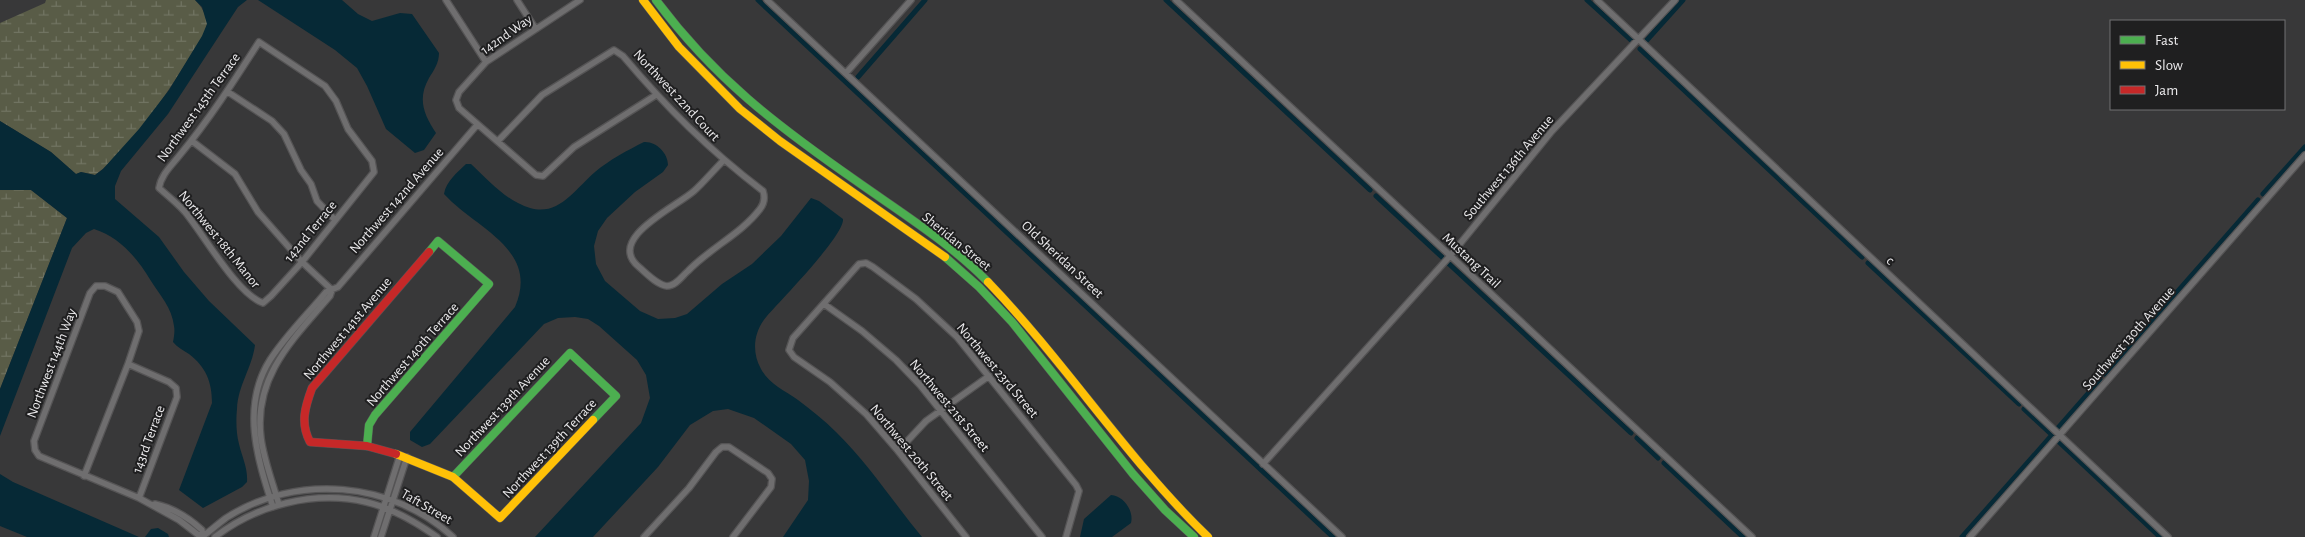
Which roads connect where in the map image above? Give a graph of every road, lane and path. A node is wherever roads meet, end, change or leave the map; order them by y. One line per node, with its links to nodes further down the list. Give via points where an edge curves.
1 (446, 0): 13 (street)
2 (517, 0): 11 (street)
3 (580, 0): 11 (street, 142nd Way)
4 (643, 0): 50 (main road, Sheridan Street, via 679,47 740,109 938,251 979,287 1012,322 1165,510)
5 (656, 0): 50 (main road, Sheridan Street, via 686,40 748,103 972,266 1019,317)
6 (767, 0): 14 (street, Old Sheridan Street)
7 (911, 0): 14 (street)
8 (1176, 0): 25 (street, Mustang Trail)
9 (1597, 0): 12 (street, c)
10 (1675, 0): 12 (street, Southwest 136th Avenue)
11 (535, 28): 13 (street, 142nd Way)
12 (1639, 40): 25 (street, Southwest 136th Avenue, via 1552,131); 35 (street, c)
13 (486, 62): 17 (street, 142nd Way, via 459,92 456,100 459,108)
14 (846, 73): 39 (street, Old Sheridan Street)
15 (228, 92): 18 (street, Northwest 145th Terrace); 22 (street, Northwest 145th Terrace, via 259,42 325,86 336,101 348,129 372,162); 24 (street, via 272,121 284,134 317,201)
16 (656, 95): 19 (street, via 574,147 543,176 536,175); 19 (street, Northwest 22nd Court, via 614,50 542,95); 21 (street, Northwest 22nd Court)
17 (477, 125): 19 (street); 28 (street, Northwest 142nd Avenue)
18 (192, 141): 23 (street, Northwest 145th Terrace, via 160,180); 26 (street, via 236,174 258,212)
19 (498, 141)
20 (2305, 155): 35 (street, Southwest 130th Avenue)
21 (723, 160): 21 (street, Northwest 22nd Court, via 763,191 762,208 739,231 702,257 676,283 666,286 656,282 632,261 628,252 630,243 651,220 694,191)
22 (374, 172): 24 (street, 142nd Terrace)
23 (159, 188): 29 (street, Northwest 18th Manor, via 185,212 253,299)
24 (335, 220): 26 (street, 142nd Terrace)
25 (1450, 256): 39 (street, Southwest 136th Avenue); 64 (street, Mustang Trail)
26 (302, 262): 28 (street); 29 (street, 142nd Terrace)
27 (489, 284): 36 (main road, Northwest 140th Terrace, via 375,415 369,425); 36 (main road, Northwest 141st Avenue, via 438,241 312,388 304,408 304,433 310,442)
28 (332, 290): 42 (street, Northwest 142nd Avenue, via 281,356 265,386 260,408 261,435); 44 (street, Northwest 142nd Avenue, via 326,292 276,352 259,383 253,426)
29 (263, 303)
30 (824, 304): 32 (street, Northwest 23rd Street, via 860,264 866,263 916,299 957,336); 34 (street, Northwest 21st Street, via 896,360); 37 (street, Northwest 20th Street, via 793,338 789,350 866,414)
31 (128, 364): 40 (street); 40 (street, Northwest 144th Way, via 139,331 137,322 118,292 96,286 90,293 34,441 39,456); 43 (street, 143rd Terrace, via 169,382 176,388 177,397)
32 (989, 376): 34 (street); 61 (street, Northwest 23rd Street, via 1079,491)
33 (616, 396): 41 (main road, Northwest 139th Terrace, via 500,518); 41 (main road, Northwest 139th Avenue, via 570,353)
34 (941, 411): 37 (street, via 926,421); 60 (street, Northwest 21st Street)
35 (2059, 435): 65 (street, Southwest 130th Avenue); 66 (street, c)
36 (367, 446): 38 (main road)
37 (898, 451): 59 (street, Northwest 20th Street)
38 (403, 456): 41 (main road); 45 (street); 46 (street)
39 (1263, 464): 63 (street, Old Sheridan Street)
40 (84, 476): 43 (street)
41 (453, 477)
42 (277, 496): 44 (street, Taft Street); 45 (street, Taft Street, via 337,488); 47 (street, Northwest 142nd Avenue)
43 (140, 498): 51 (street, via 188,518 202,530)
44 (270, 498): 47 (street, Northwest 142nd Avenue); 51 (street, via 226,518)
45 (386, 498): 46 (street, Taft Street); 48 (street)
46 (392, 500): 49 (street); 56 (street, Taft Street, via 417,512)
47 (276, 506): 48 (street, Taft Street, via 335,498 366,502); 52 (street, via 245,516)
48 (382, 508): 49 (street, Taft Street); 53 (street)
49 (389, 510): 54 (street); 55 (street, Taft Street, via 414,521)
50 (1197, 535): 62 (main road, Sheridan Street)
51 (201, 537)
52 (215, 537)
53 (374, 537)
54 (381, 537)
55 (437, 537)
56 (453, 537)
57 (644, 537): 58 (street, via 689,488 716,452 722,447 729,447 772,479 771,487)
58 (733, 537)
59 (966, 537)
60 (1042, 537)
61 (1066, 537)
62 (1208, 537)
63 (1342, 537)
64 (1752, 537)
65 (1970, 537)
66 (2168, 537)

